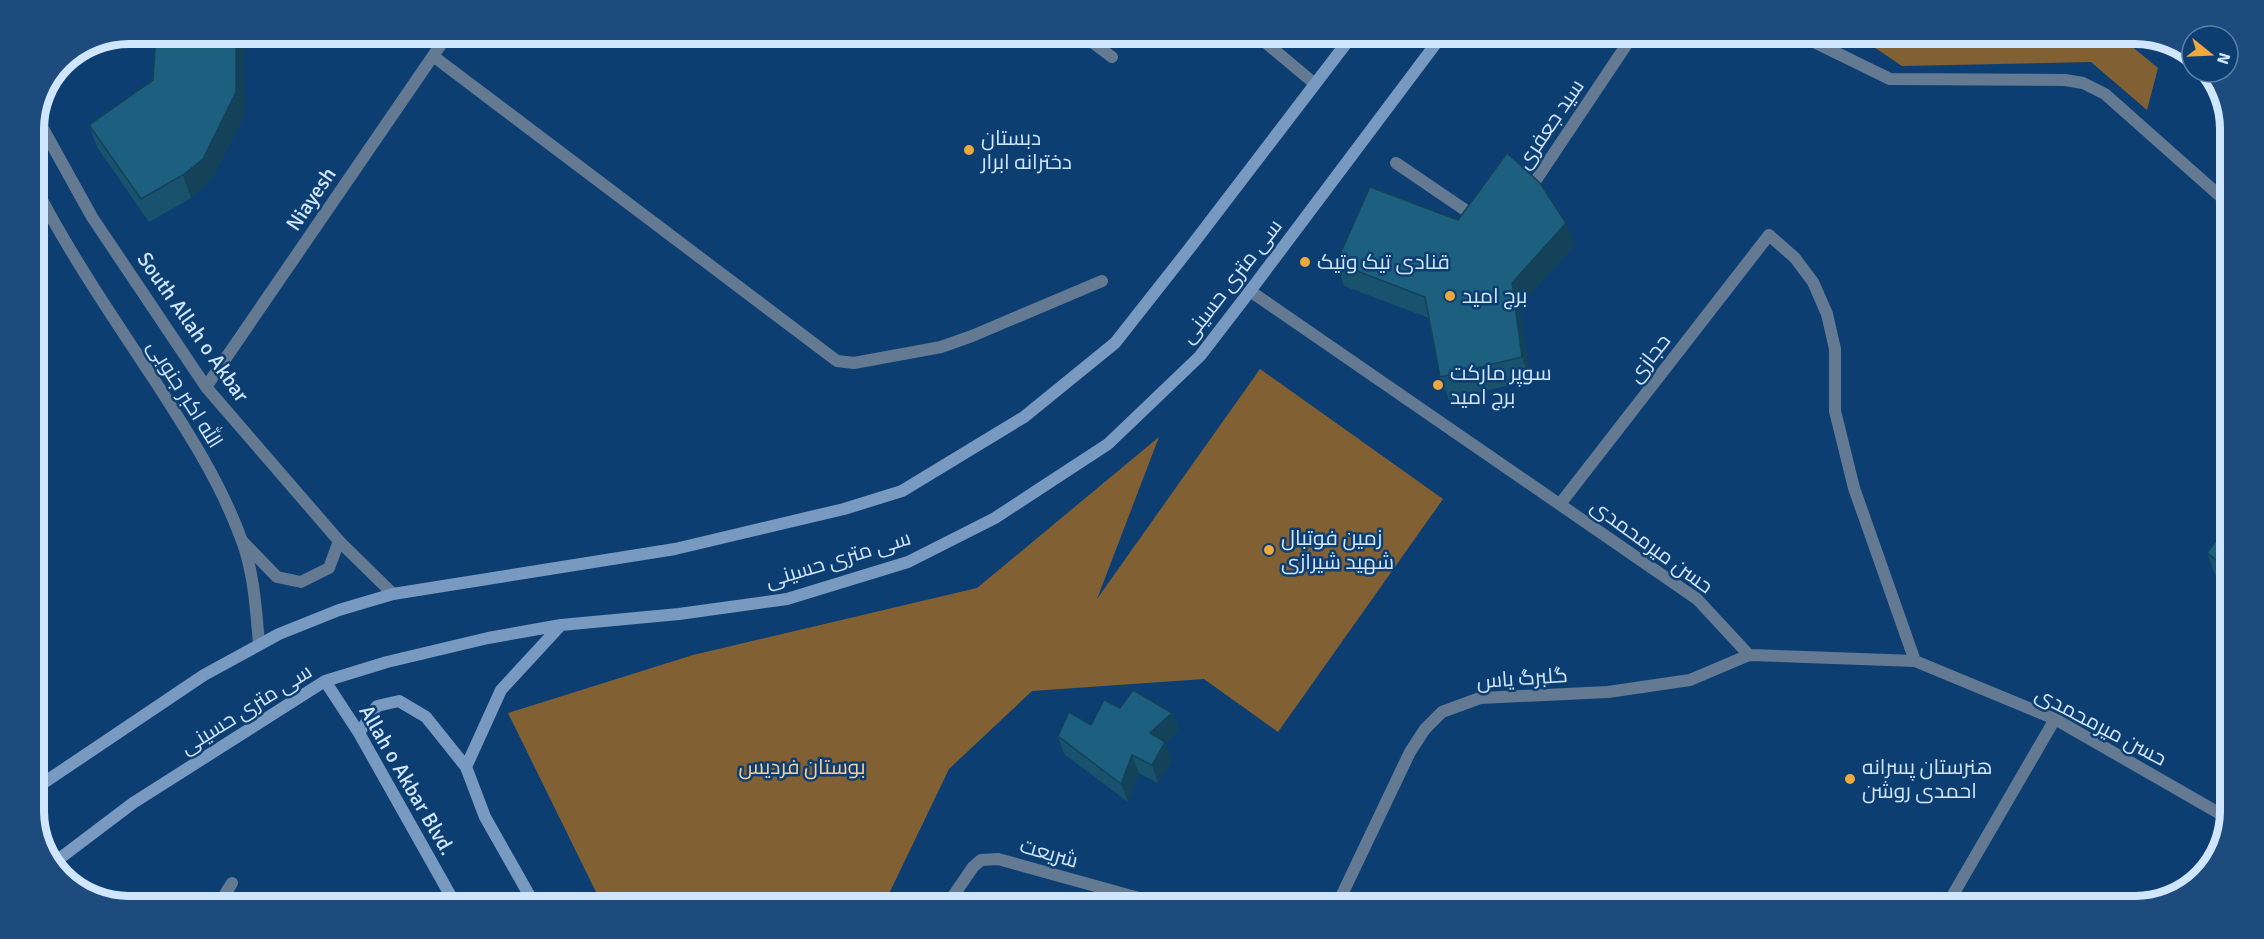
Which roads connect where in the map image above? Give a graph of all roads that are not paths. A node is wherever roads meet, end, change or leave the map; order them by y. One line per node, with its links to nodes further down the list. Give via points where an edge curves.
1 (441, 44): 8 (street, Niayesh)
2 (1095, 44): 9 (street)
3 (1267, 44): 10 (street)
4 (1346, 44): 10 (main road)
5 (1435, 44): 18 (main road, سی متری حسینی)
6 (1627, 44): 14 (street, سید جعفری, via 1526,194)
7 (1818, 44): 13 (street, via 1890,80 2083,83 2105,94)
8 (433, 56): 17 (street, via 837,361 854,363 941,347); 19 (street, Niayesh)
9 (1112, 57)
10 (1316, 84): 23 (main road, via 1115,343 1024,417 902,491 844,509 675,549)
11 (44, 131): 19 (street, South Allah o Akbar, via 92,217)
12 (1396, 163): 16 (street, via 1471,214)
13 (2220, 196)
14 (1517, 201)
15 (44, 204): 22 (street, الله اکبر جنوبی, via 188,432)
16 (1490, 214)
17 (1102, 281)
18 (1250, 291): 20 (street, حسن میرمحمدی); 24 (main road, سی متری حسینی, via 1200,356 1108,444 995,518 908,562 787,599)
19 (206, 387): 21 (street, South Allah o Akbar)
20 (1560, 504): 26 (street, حسن میرمحمدی, via 1697,600); 27 (street, حجازی, via 1769,235 1795,258 1813,282 1827,314 1835,349 1835,411 1854,488)
21 (339, 541): 22 (street, via 329,568 301,582 277,577); 23 (street, South Allah o Akbar)
22 (243, 542): 25 (street, الله اکبر جنوبی)
23 (393, 594): 25 (main road, via 339,610)
24 (561, 625): 28 (main road, سی متری حسینی, via 488,638); 31 (main road, via 501,690)
25 (259, 644): 32 (main road, via 195,681)
26 (1749, 655): 27 (street, حسن میرمحمدی); 41 (street, گلبرگ یاس, via 1690,680 1608,692 1480,698 1442,712 1410,752)
27 (1915, 661): 29 (street, حسن میرمحمدی)
28 (325, 681): 30 (main road, Allah o Akbar Blvd.); 34 (main road, سی متری حسینی, via 133,803)
29 (2055, 719): 33 (street, حسن میرمحمدی); 42 (street)
30 (359, 733): 31 (main road, via 377,706 399,701 426,717); 37 (main road, Allah o Akbar Blvd.)
31 (466, 767): 38 (main road, via 485,817)
32 (44, 783)
33 (2220, 814)
34 (59, 859)
35 (232, 883): 36 (street)
36 (224, 896)
37 (451, 896)
38 (530, 896)
39 (953, 896): 40 (street, شریعت, via 981,860 998,858)
40 (1133, 896)
41 (1341, 896)
42 (1952, 896)

